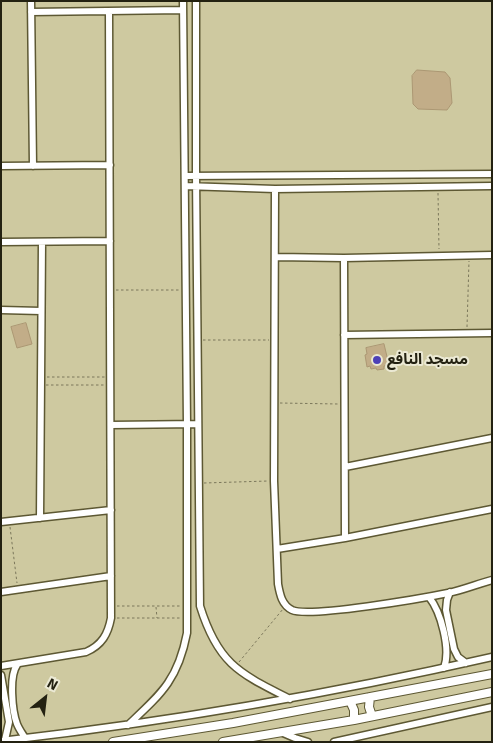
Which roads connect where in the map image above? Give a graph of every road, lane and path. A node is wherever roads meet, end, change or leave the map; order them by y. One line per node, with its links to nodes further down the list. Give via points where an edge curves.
1 (31, 1): 6 (street)
2 (183, 1): 4 (street)
3 (196, 1): 11 (street)
4 (183, 10): 5 (street); 12 (street)
5 (109, 11): 6 (street); 7 (street)
6 (31, 12): 9 (street)
7 (110, 165): 9 (street); 18 (street)
8 (1, 166): 9 (street)
9 (33, 166)
10 (492, 174): 11 (street)
11 (196, 175): 12 (street); 14 (street)
12 (185, 176): 13 (street)
13 (185, 186): 14 (street); 27 (street)
14 (196, 186): 17 (street); 33 (street)
15 (492, 186): 16 (street)
16 (438, 187): 17 (street); 23 (path)
17 (275, 189): 24 (street)
18 (110, 241): 20 (street); 26 (street)
19 (1, 242): 20 (street)
20 (42, 242): 29 (street)
21 (469, 255): 22 (street); 23 (street); 30 (path)
22 (492, 255)
23 (439, 256): 25 (street)
24 (276, 257): 25 (street); 34 (street)
25 (344, 258): 32 (street)
26 (110, 290): 27 (path); 35 (street)
27 (186, 290): 40 (street)
28 (1, 310): 29 (street)
29 (41, 311): 36 (street)
30 (467, 333): 31 (street); 32 (street)
31 (492, 334)
32 (344, 335): 39 (street)
33 (198, 340): 34 (path); 41 (street)
34 (274, 340): 38 (street)
35 (110, 377): 36 (path); 37 (street)
36 (41, 381): 37 (path); 49 (street)
37 (110, 385): 42 (street)
38 (274, 402): 39 (path); 45 (street)
39 (344, 404): 44 (street)
40 (187, 424): 41 (street); 42 (street); 63 (street)
41 (198, 424): 46 (street)
42 (111, 425): 48 (street)
43 (492, 438): 44 (street)
44 (345, 467): 52 (street)
45 (274, 481): 46 (path); 53 (street)
46 (199, 483): 64 (street)
47 (492, 509): 52 (street)
48 (111, 510): 49 (street); 54 (street)
49 (40, 518): 50 (street)
50 (9, 521): 51 (street); 56 (path)
51 (1, 522)
52 (345, 538): 53 (street)
53 (277, 548): 60 (street, via 280,593)
54 (111, 576): 56 (street); 61 (street)
55 (492, 580): 58 (street)
56 (18, 590): 57 (street)
57 (1, 592)
58 (450, 592): 59 (street); 69 (street, via 446,610 452,641 456,655)
59 (428, 597): 60 (street, via 312,612 296,611); 73 (street, via 440,616 447,654)
60 (286, 605): 72 (path)
61 (111, 606): 62 (path); 65 (street)
62 (156, 606): 63 (path); 66 (path)
63 (186, 606): 64 (street, via 193,609); 67 (street)
64 (200, 606): 72 (street, via 217,647)
65 (112, 618): 66 (path); 70 (street, via 107,634 86,652)
66 (157, 618): 67 (path)
67 (186, 618): 83 (street, via 184,650 171,681)
68 (492, 658): 69 (street)
69 (466, 663): 73 (street)
70 (17, 665): 71 (street); 85 (street, via 12,678 15,714)
71 (1, 666)
72 (234, 668): 78 (street)
73 (444, 668): 78 (street)
74 (492, 674): 77 (street)
75 (1, 675): 86 (street, via 9,722)
76 (492, 692): 81 (street)
77 (370, 698): 79 (street); 81 (street)
78 (290, 699): 83 (street)
79 (350, 701): 82 (street); 87 (street)
80 (492, 707): 90 (street)
81 (372, 716): 82 (street)
82 (354, 720): 84 (street)
83 (128, 725): 85 (street)
84 (281, 732): 88 (street); 89 (street)
85 (25, 738): 86 (street)
86 (3, 741)
87 (113, 742)
88 (223, 742)
89 (308, 742)
90 (334, 742)

